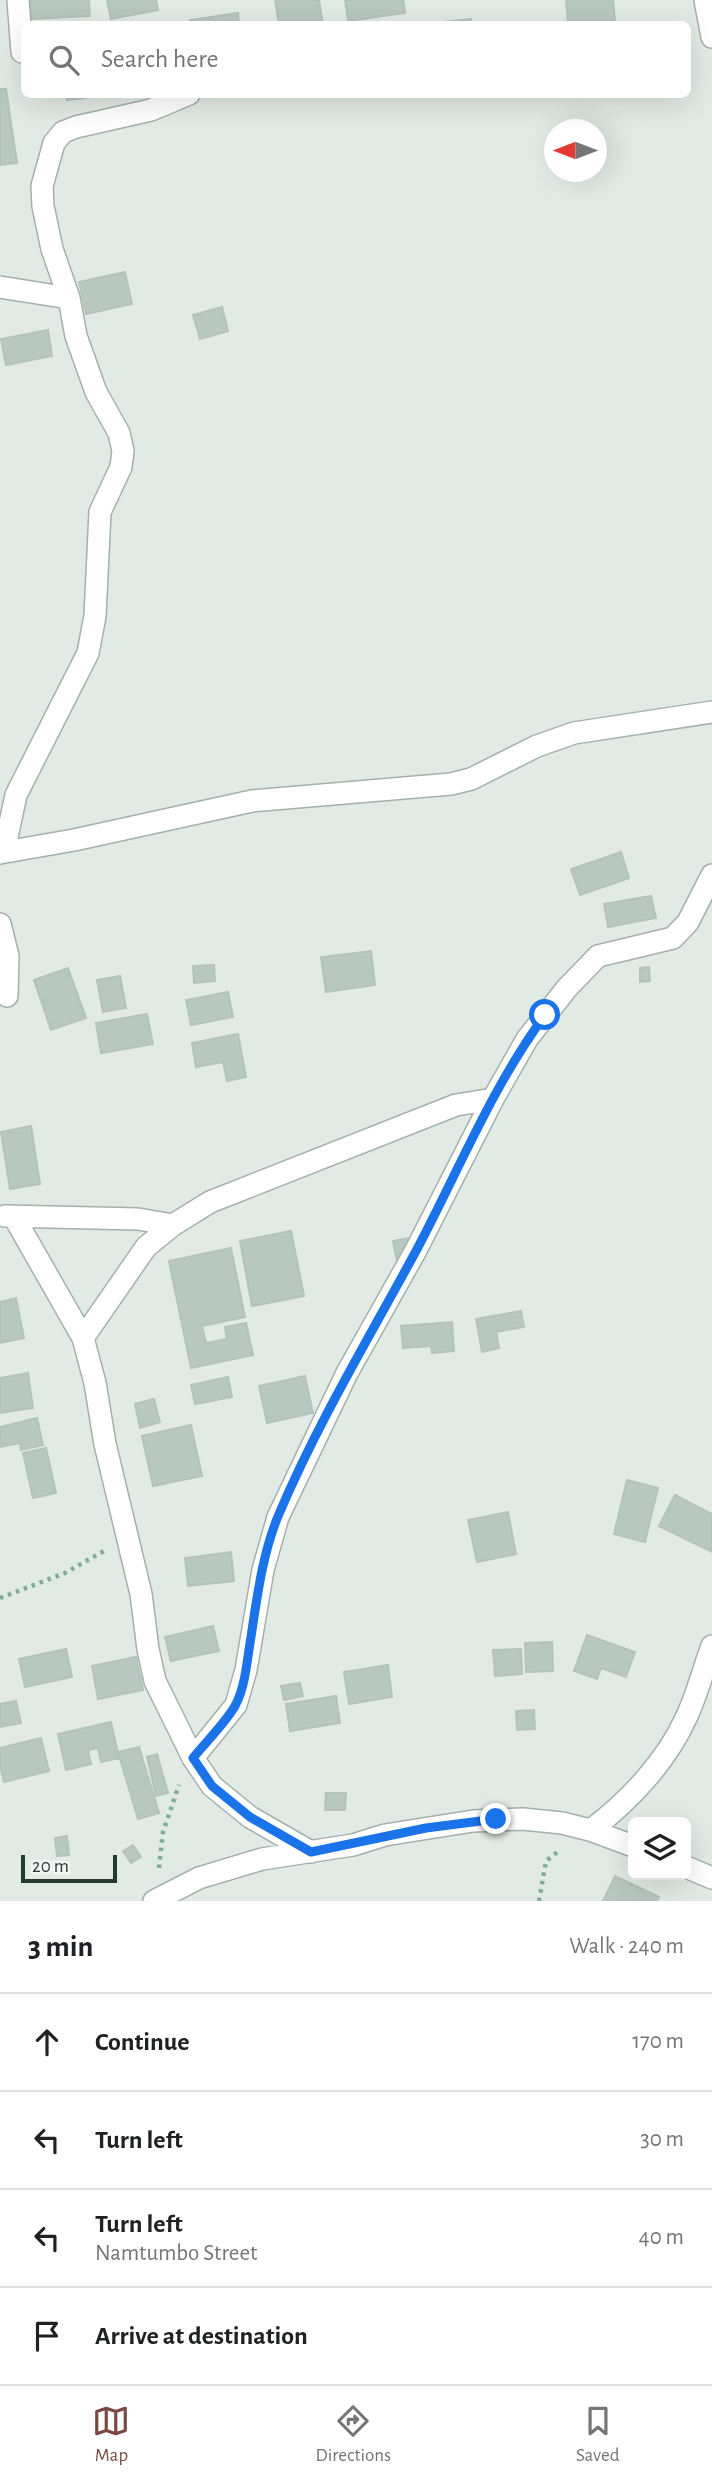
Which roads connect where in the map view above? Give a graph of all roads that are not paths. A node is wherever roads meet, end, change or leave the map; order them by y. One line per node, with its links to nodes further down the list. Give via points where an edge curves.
1 (18, 0): 4 (street)
2 (705, 0): 3 (street)
3 (712, 37)
4 (21, 38)
5 (179, 98): 7 (street, via 150,110 76,127 63,132 54,143 42,186 43,206)
6 (0, 287): 7 (street)
7 (69, 298): 9 (street, via 86,366 119,433 123,451 121,467 100,512 95,616 88,653 16,795)
8 (712, 712): 9 (street, via 574,733 451,784 252,801)
9 (2, 852)
10 (712, 875): 13 (street, via 688,922 673,938 604,954 589,964 527,1039)
11 (0, 924): 12 (street, via 8,956)
12 (7, 996)
13 (493, 1099): 15 (street, via 456,1105 210,1202); 18 (street, via 347,1373 278,1517 236,1705)
14 (7, 1216): 15 (street, via 138,1219); 16 (street)
15 (173, 1225): 16 (street, via 146,1247)
16 (83, 1338): 18 (street, via 129,1536 155,1681)
17 (712, 1646): 19 (street, via 678,1734 632,1795)
18 (193, 1758): 21 (street, via 212,1786 250,1817)
19 (591, 1830): 20 (street); 21 (street, via 523,1819 473,1821)
20 (628, 1844)
21 (311, 1852): 24 (street, via 262,1859 199,1878)
22 (691, 1869): 23 (street)
23 (712, 1878)
24 (155, 1901)

